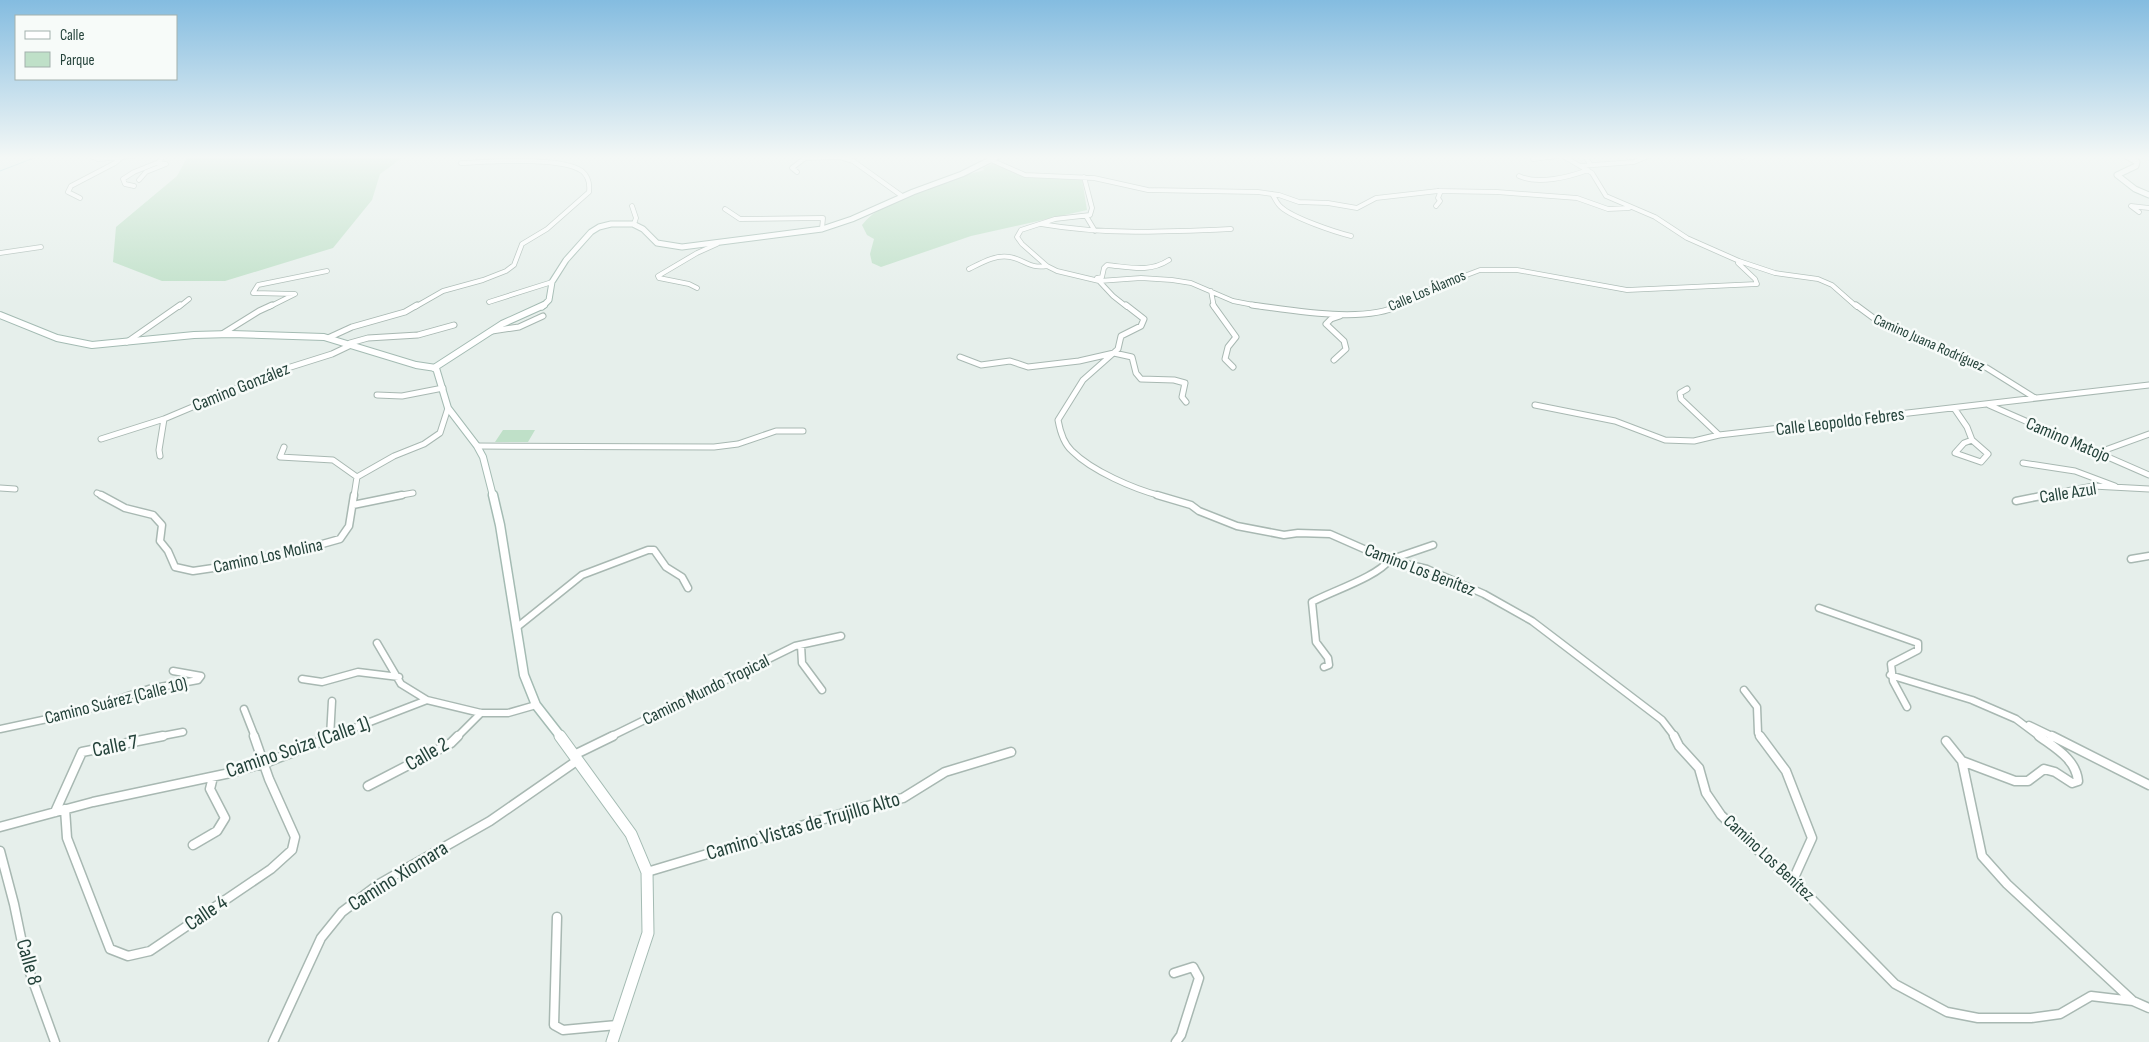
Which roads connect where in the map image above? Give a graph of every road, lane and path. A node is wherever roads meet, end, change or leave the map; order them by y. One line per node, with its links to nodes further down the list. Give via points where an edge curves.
1 (575, 205): 42 (street, via 547,230 522,244 514,265 506,271 443,291 394,316 352,327)
2 (883, 205): 17 (street)
3 (1091, 205): 14 (street, via 1090,215)
4 (1278, 205): 20 (street, via 1288,212)
5 (1337, 205): 6 (street, via 1357,208)
6 (1363, 205)
7 (1596, 205): 10 (street, via 1608,209)
8 (1623, 205): 10 (street, Camino Juana Rodríguez)
9 (632, 206): 15 (street, via 636,218)
10 (1629, 208): 25 (street, Camino Juana Rodríguez, via 1655,217 1687,238)
11 (2149, 208): 13 (street, via 2131,206)
12 (725, 210): 17 (street, via 740,219 823,218)
13 (2139, 212)
14 (1086, 216): 16 (street); 19 (street)
15 (634, 224): 21 (street, via 657,243 667,246); 31 (street, via 611,224 591,232)
16 (1039, 224): 19 (street); 26 (street, via 1021,230 1017,237)
17 (822, 229): 21 (street)
18 (1230, 229): 19 (street, via 1158,233)
19 (1095, 231)
20 (1351, 236)
21 (717, 244): 32 (street, via 685,259 658,277)
22 (40, 247): 23 (street)
23 (0, 253)
24 (1168, 260): 29 (street, via 1149,269 1107,265 1102,277)
25 (1739, 261): 37 (street, Calle Los Álamos, via 1757,284 1627,290 1517,270 1480,270 1422,292 1397,307); 54 (street, Camino Juana Rodríguez, via 1775,273 1818,279 1832,285 1879,322 1986,368)
26 (1047, 266): 27 (street, via 1029,268 1014,258 1002,257); 29 (street, via 1057,272)
27 (969, 269)
28 (327, 271): 41 (street, via 258,285 253,293 295,294)
29 (1090, 279): 30 (street)
30 (1099, 281): 33 (street, Calle Los Álamos, via 1172,280); 45 (street, Camino Los Benítez, via 1144,319 1140,326 1121,336)
31 (552, 282): 35 (street); 40 (street, via 549,300 541,308)
32 (698, 288)
33 (1211, 291): 37 (street, Calle Los Álamos, via 1249,305); 48 (street, via 1210,299 1215,310 1236,337 1228,347 1225,359)
34 (188, 298): 43 (street)
35 (490, 302)
36 (0, 315): 43 (street, via 56,338 92,345)
37 (1342, 315): 47 (street, via 1326,324 1344,341 1346,348)
38 (544, 316): 40 (street, via 518,327)
39 (454, 326): 44 (street, Camino González, via 418,335 368,338)
40 (490, 332): 49 (street)
41 (222, 334): 42 (street); 43 (street)
42 (328, 338): 44 (street)
43 (125, 343)
44 (352, 344): 49 (street); 60 (street, Camino González)
45 (1114, 353): 46 (street, via 1028,367 1010,360 981,364); 55 (street, via 1132,357 1141,379 1185,383 1182,397); 84 (street, Camino Los Benítez, via 1083,380 1058,420 1060,433 1071,451 1118,480 1191,505 1237,526 1284,536 1330,534)
46 (960, 357)
47 (1334, 360)
48 (1233, 367)
49 (434, 368): 51 (street)
50 (2149, 385): 54 (street, Calle Leopoldo Febres)
51 (442, 388): 53 (street, via 411,395); 58 (street)
52 (1687, 389): 63 (street, via 1680,393 1681,399)
53 (377, 395)
54 (2035, 398): 56 (street, Calle Leopoldo Febres)
55 (1186, 402)
56 (1987, 404): 59 (street, Calle Leopoldo Febres); 68 (street, Camino Matojo)
57 (1535, 405): 63 (street, Calle Leopoldo Febres, via 1615,420 1665,440 1694,441)
58 (448, 408): 66 (street); 72 (street, via 440,433)
59 (1954, 408): 63 (street, Calle Leopoldo Febres); 65 (street)
60 (164, 419): 64 (street, Camino González); 69 (street)
61 (803, 431): 66 (street, via 776,431 738,444 714,447)
62 (2149, 434): 68 (street)
63 (1719, 435)
64 (102, 439)
65 (1972, 440): 65 (street, via 1955,453 1981,462 1988,454)
66 (477, 446): 87 (street, via 486,465 500,525)
67 (284, 447): 72 (street, via 280,457 333,460)
68 (2097, 453): 71 (street, Camino Matojo)
69 (160, 456)
70 (2023, 463): 74 (street, via 2075,471)
71 (2149, 475)
72 (356, 477): 80 (street, Camino Los Molina)
73 (0, 488): 75 (street)
74 (2119, 488): 76 (street, Calle Azul); 79 (street, Calle Azul, via 2093,486)
75 (15, 489)
76 (2149, 489)
77 (97, 493): 80 (street, Camino Los Molina, via 125,508 153,515 162,525 160,541 174,567 194,572 333,542 340,539 351,520)
78 (414, 494): 80 (street)
79 (2016, 501)
80 (353, 505)
81 (1433, 545): 84 (street)
82 (2149, 556): 83 (street)
83 (2131, 559)
84 (1388, 560): 91 (street, via 1376,572 1312,602 1316,642 1328,658 1329,665); 122 (street, Camino Los Benítez, via 1432,570 1520,613 1650,709 1673,733 1679,746 1698,768 1706,793 1722,815 1752,846)
85 (688, 588): 87 (street, via 682,577 666,568 654,550 648,550 582,575)
86 (1819, 608): 93 (street, via 1918,643 1918,650 1891,664)
87 (516, 628): 100 (street, via 524,675)
88 (841, 636): 90 (street, Camino Mundo Tropical)
89 (377, 643): 94 (street)
90 (801, 644): 96 (street, via 802,663); 110 (street, Camino Mundo Tropical)
91 (1324, 667)
92 (173, 671): 105 (street, Camino Suárez (Calle 10), via 202,676 198,680 149,690 80,712)
93 (1890, 675): 101 (street); 104 (street, via 1972,700)
94 (399, 677): 95 (street, via 358,672 322,682); 98 (street, via 401,684)
95 (302, 679)
96 (822, 690)
97 (1744, 690): 122 (street, via 1757,707 1758,734 1786,771 1812,838)
98 (427, 700): 103 (street); 107 (street, Camino Soiza (Calle 1))
99 (332, 701): 107 (street)
100 (536, 705): 103 (street, via 508,712); 110 (street)
101 (1907, 707)
102 (244, 709): 112 (street, Calle 4)
103 (481, 713): 114 (street, Calle 2, via 451,743)
104 (2016, 719): 111 (street, via 2067,756 2077,770 2078,781 2072,783 2044,769 2028,781 2015,782); 115 (street)
105 (0, 729)
106 (183, 732): 117 (street, Calle 7, via 82,752)
107 (330, 738): 112 (street, Camino Soiza (Calle 1))
108 (1946, 741): 111 (street)
109 (1011, 752): 121 (street, Camino Vistas de Trujillo Alto, via 945,772 903,798)
110 (576, 757): 121 (street, via 631,834); 129 (street, Camino Xiomara, via 490,821 379,884 342,912 321,938)
111 (1962, 761): 125 (street, via 1982,856 2007,884)
112 (265, 763): 113 (street, Camino Soiza (Calle 1)); 116 (street, Calle 4, via 295,837 292,850 271,869 150,951 128,956 110,949 67,838)
113 (213, 777): 116 (street, Camino Soiza (Calle 1)); 119 (street, via 210,789 225,821 221,828)
114 (368, 786)
115 (2149, 786)
116 (65, 809): 117 (street, Camino Soiza (Calle 1))
117 (55, 812): 118 (street, Camino Soiza (Calle 1))
118 (0, 827)
119 (193, 846)
120 (0, 851): 128 (street, Calle 8, via 26,962)
121 (647, 872): 127 (street, via 648,933)
122 (1793, 880): 125 (street, Camino Los Benítez, via 1894,984 1947,1012 1978,1018 2031,1018 2060,1014 2091,996)
123 (557, 917): 127 (street, via 554,1025 563,1030)
124 (1174, 973): 131 (street, via 1193,967 1199,978)
125 (2133, 1001): 126 (street, Camino Los Benítez)
126 (2149, 1008)
127 (617, 1025): 130 (street)
128 (55, 1042)
129 (273, 1042)
130 (612, 1042)
131 (1176, 1042)

